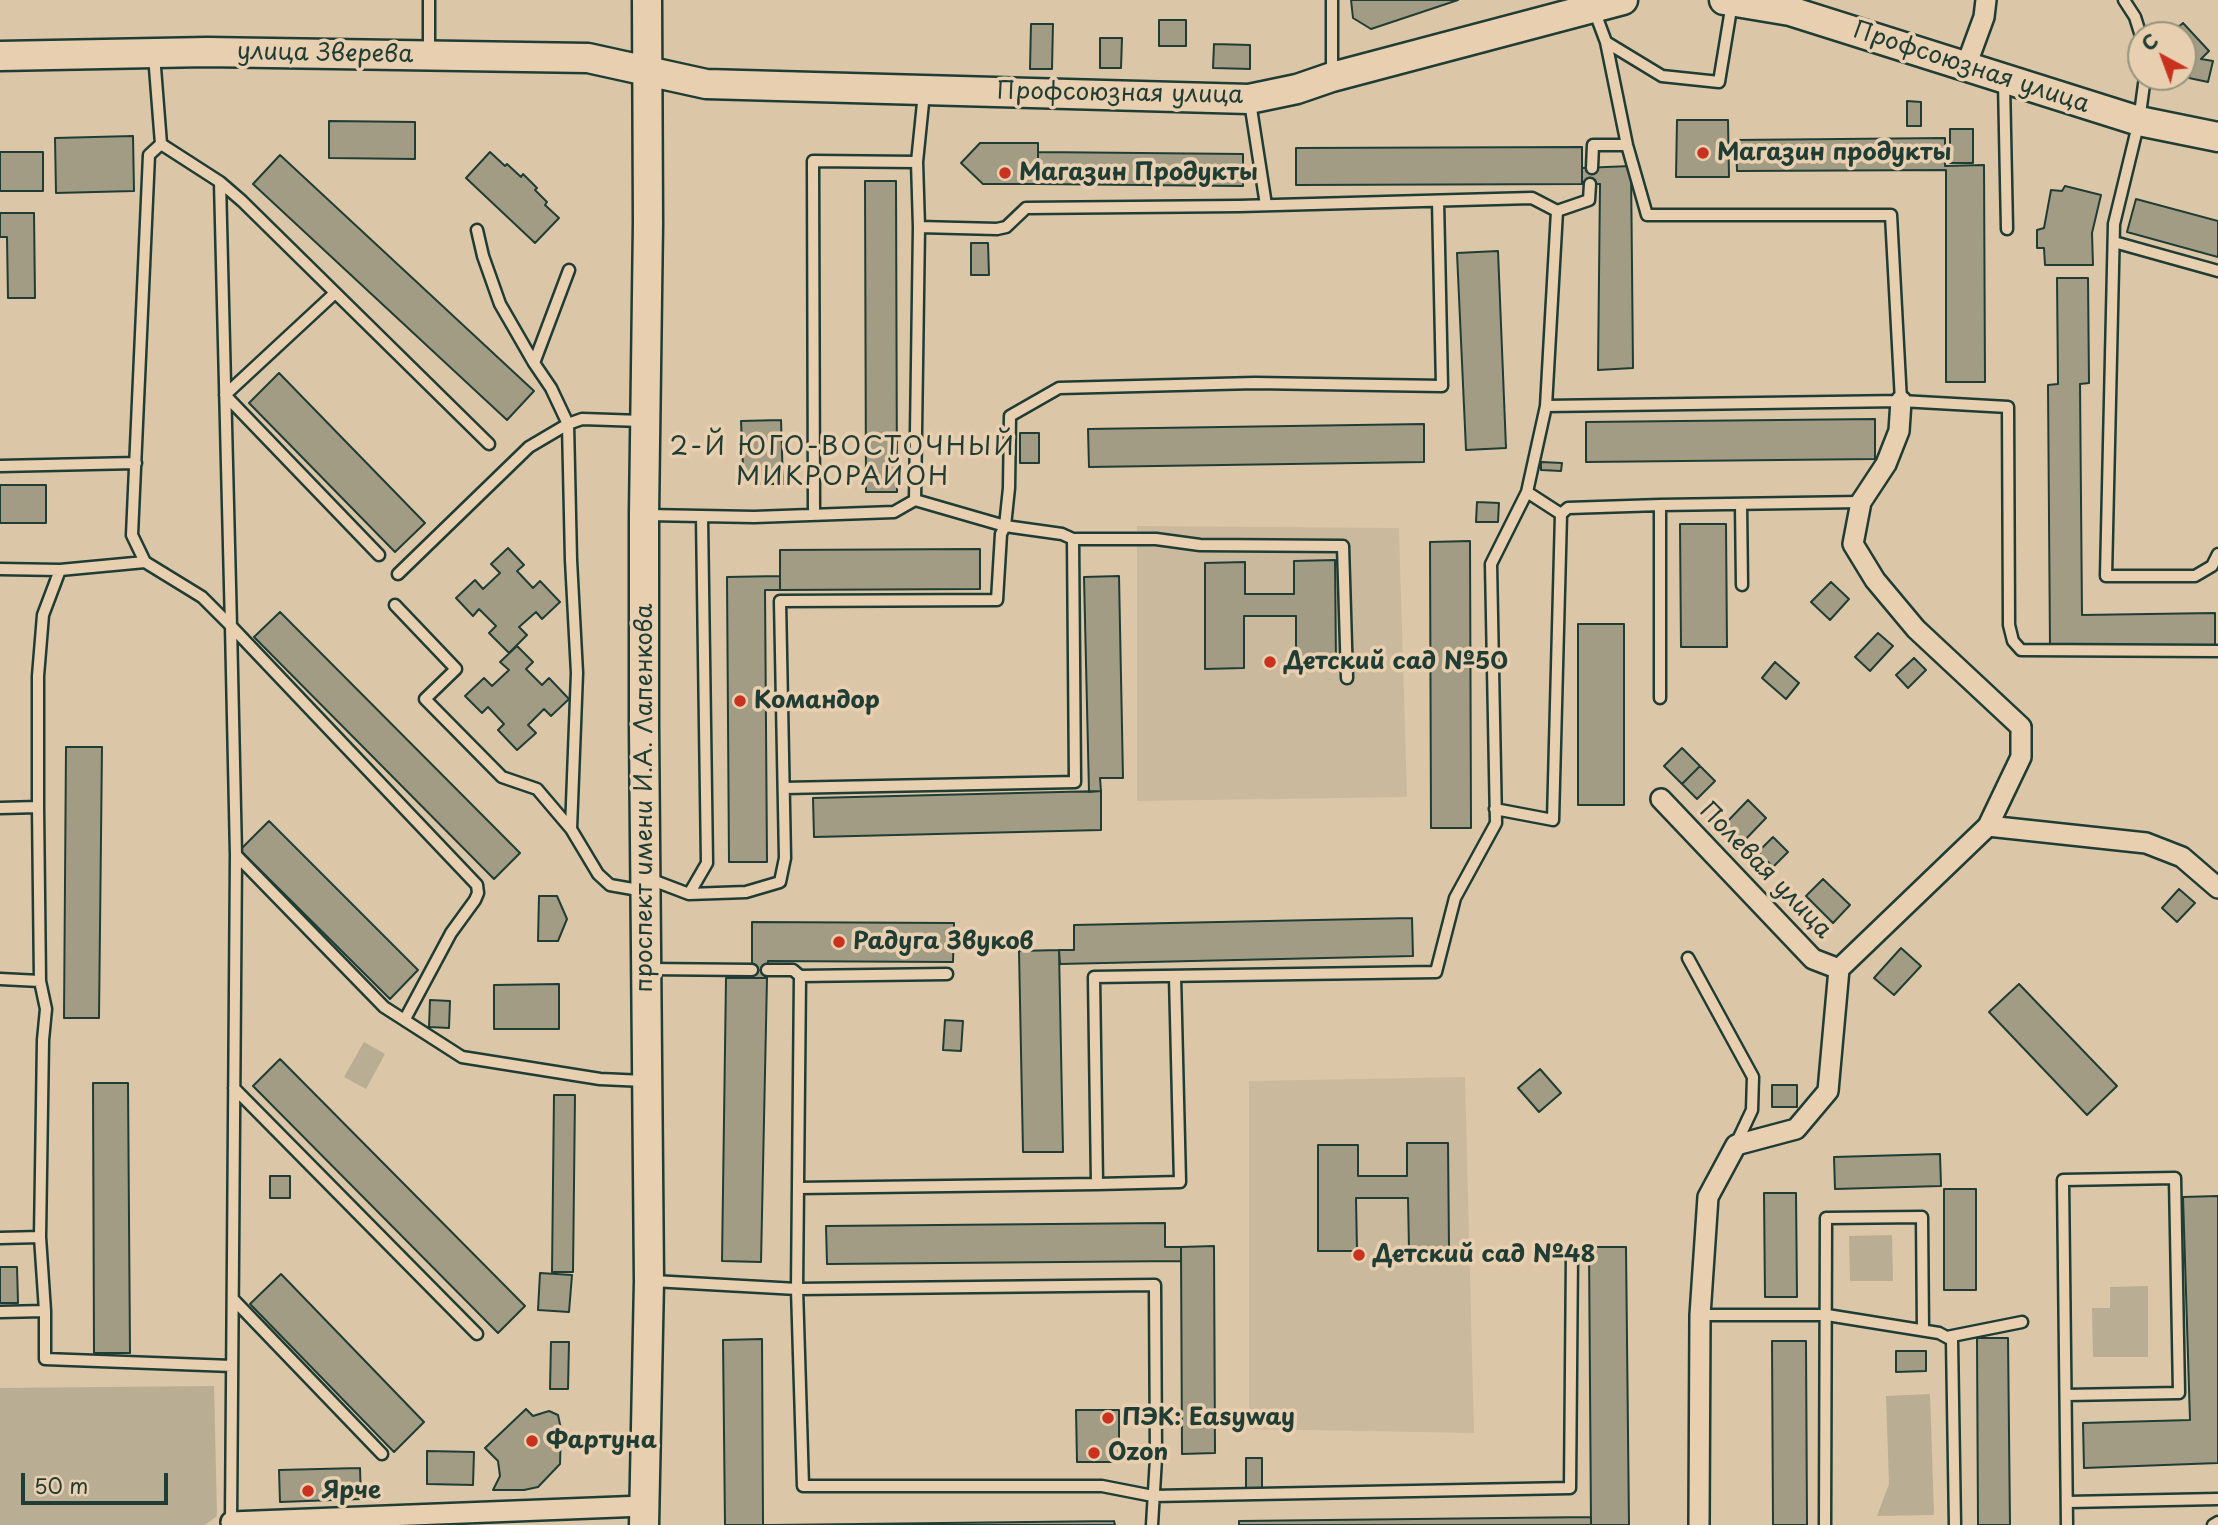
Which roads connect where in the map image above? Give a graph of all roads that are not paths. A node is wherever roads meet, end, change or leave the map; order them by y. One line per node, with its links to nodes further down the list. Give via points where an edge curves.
1 (429, 0): 12 (lane)
2 (647, 0): 15 (main road, проспект имени И.А. Лапенкова)
3 (1332, 0): 16 (lane)
4 (1623, 0): 8 (main road, Профсоюзная улица)
5 (1986, 0): 14 (street)
6 (2124, 0): 9 (lane)
7 (1728, 1): 10 (lane, via 1719,82 1662,76); 14 (main road, Профсоюзная улица, via 1790,11)
8 (1593, 8): 10 (lane); 16 (main road, Профсоюзная улица)
9 (2136, 21)
10 (1606, 43): 24 (lane)
11 (154, 54): 12 (main road, улица Зверева); 13 (main road, улица Зверева); 23 (lane)
12 (429, 55): 15 (main road, улица Зверева, via 588,58)
13 (0, 56)
14 (1966, 66): 17 (main road, Профсоюзная улица)
15 (649, 71): 18 (main road, Профсоюзная улица, via 706,84); 43 (main road, проспект имени И.А. Лапенкова)
16 (1332, 77): 20 (main road, Профсоюзная улица)
17 (2003, 78): 21 (main road, Профсоюзная улица); 33 (lane)
18 (925, 89): 20 (main road, Профсоюзная улица); 25 (lane)
19 (2143, 91): 21 (lane)
20 (1249, 99): 30 (lane)
21 (2139, 121): 22 (main road, Профсоюзная улица); 35 (lane, via 2114,224)
22 (2218, 137)
23 (161, 144): 27 (lane); 46 (lane, via 149,155)
24 (1627, 145): 26 (lane, via 1593,145); 41 (lane, via 1647,215 1891,215)
25 (917, 162): 32 (lane); 54 (lane, via 813,161)
26 (1591, 167)
27 (220, 182): 38 (lane); 40 (lane)
28 (1590, 184): 31 (lane, via 1589,200)
29 (1438, 201): 30 (lane); 31 (lane, via 1532,198); 57 (lane, via 1442,386 1255,383 1059,388 1010,416)
30 (1266, 205): 32 (lane, via 1026,208 998,229)
31 (1557, 211): 42 (lane)
32 (919, 227): 49 (lane)
33 (2007, 229)
34 (477, 230): 39 (lane, via 500,303)
35 (2114, 242): 37 (lane); 59 (lane, via 2106,576 2195,576 2212,566)
36 (569, 270): 39 (lane)
37 (2218, 271)
38 (335, 293): 40 (lane); 45 (lane)
39 (534, 363): 44 (lane)
40 (225, 395): 60 (lane); 67 (lane)
41 (1900, 401): 42 (lane); 50 (street, via 1899,431 1886,464); 68 (lane, via 2008,407 2009,625 2021,650)
42 (1546, 406): 48 (lane)
43 (646, 421): 44 (lane, via 582,419); 53 (main road, проспект имени И.А. Лапенкова)
44 (568, 424): 64 (lane, via 529,447); 77 (lane, via 578,673)
45 (489, 444)
46 (136, 463): 47 (lane); 61 (lane, via 132,535)
47 (0, 466)
48 (1527, 492): 55 (lane); 75 (lane, via 1491,564)
49 (915, 500): 54 (lane, via 894,512); 57 (lane)
50 (1861, 502): 51 (lane); 76 (street, via 1853,544 1875,580 1916,629 2021,727 2021,757)
51 (1741, 504): 52 (lane); 65 (lane)
52 (1660, 505): 55 (lane, via 1568,508); 70 (lane)
53 (644, 514): 56 (lane); 79 (main road, проспект имени И.А. Лапенкова)
54 (814, 514): 56 (lane)
55 (1561, 514): 75 (lane, via 1553,820)
56 (702, 517): 81 (lane, via 707,863)
57 (1005, 526): 58 (lane); 71 (lane, via 997,600 780,601)
58 (1073, 539): 69 (lane, via 1342,546); 71 (lane, via 1074,782)
59 (2218, 554)
60 (379, 555)
61 (145, 562): 63 (lane); 67 (lane, via 202,597)
62 (0, 569): 63 (lane)
63 (60, 570): 73 (lane, via 43,615)
64 (398, 574)
65 (1742, 585)
66 (396, 605): 77 (lane, via 456,669 425,699 502,777 537,789)
67 (231, 626): 78 (lane); 92 (lane, via 477,885 475,900 451,933)
68 (2218, 651)
69 (1346, 678)
70 (1660, 698)
71 (784, 789): 81 (lane, via 785,858 780,882 747,892)
72 (1661, 799): 84 (street, Полевая улица, via 1813,959)
73 (38, 807): 74 (lane); 91 (lane)
74 (0, 808)
75 (1495, 809): 89 (lane, via 1496,823 1455,898 1436,972)
76 (1989, 826): 80 (street, via 2146,843 2182,857); 84 (street)
77 (571, 829): 79 (lane, via 598,874 610,885)
78 (236, 855): 92 (lane, via 384,1007); 94 (lane)
79 (646, 884): 81 (lane); 83 (main road, проспект имени И.А. Лапенкова)
80 (2218, 888)
81 (689, 894)
82 (1688, 958): 95 (lane, via 1753,1077 1752,1110)
83 (647, 969): 85 (lane); 93 (main road, проспект имени И.А. Лапенкова)
84 (1839, 969): 95 (street, via 1828,1091 1796,1129)
85 (752, 970)
86 (767, 970): 88 (lane, via 793,970)
87 (947, 974): 88 (lane)
88 (800, 976): 97 (lane)
89 (1175, 976): 96 (lane, via 1094,977); 96 (lane, via 1180,1182)
90 (0, 979): 91 (lane)
91 (40, 981): 98 (lane, via 46,1010)
92 (405, 1019): 93 (lane, via 462,1057)
93 (647, 1082): 101 (main road, проспект имени И.А. Лапенкова)
94 (234, 1088): 103 (lane); 110 (lane)
95 (1736, 1145): 106 (street, via 1708,1197)
96 (1097, 1184): 97 (lane)
97 (798, 1188): 102 (lane)
98 (40, 1237): 99 (lane); 104 (lane)
99 (0, 1238)
100 (1572, 1252): 115 (lane, via 1570,1488)
101 (649, 1281): 102 (lane); 118 (main road, проспект имени И.А. Лапенкова)
102 (797, 1289): 115 (lane, via 803,1486 1102,1486); 115 (lane, via 1154,1285)
103 (233, 1300): 112 (lane); 114 (lane)
104 (45, 1311): 105 (lane); 112 (lane, via 45,1359)
105 (0, 1312)
106 (1700, 1315): 107 (lane); 122 (street)
107 (1827, 1315): 109 (lane); 109 (lane, via 1826,1218 1922,1217); 123 (lane)
108 (2022, 1322): 111 (lane)
109 (1923, 1330): 111 (lane)
110 (477, 1334)
111 (1946, 1337): 124 (lane, via 1952,1340)
112 (232, 1366): 119 (lane)
113 (2066, 1395): 113 (lane, via 2063,1180 2175,1178 2179,1393); 117 (lane)
114 (382, 1454)
115 (1153, 1496): 121 (lane)
116 (2218, 1499): 117 (lane)
117 (2068, 1502): 125 (lane)
118 (644, 1516): 119 (street)
119 (231, 1522)
120 (2218, 1522): 126 (lane)
121 (1152, 1525)
122 (1699, 1525)
123 (1825, 1525)
124 (1955, 1525)
125 (2067, 1525)
126 (2213, 1525)

